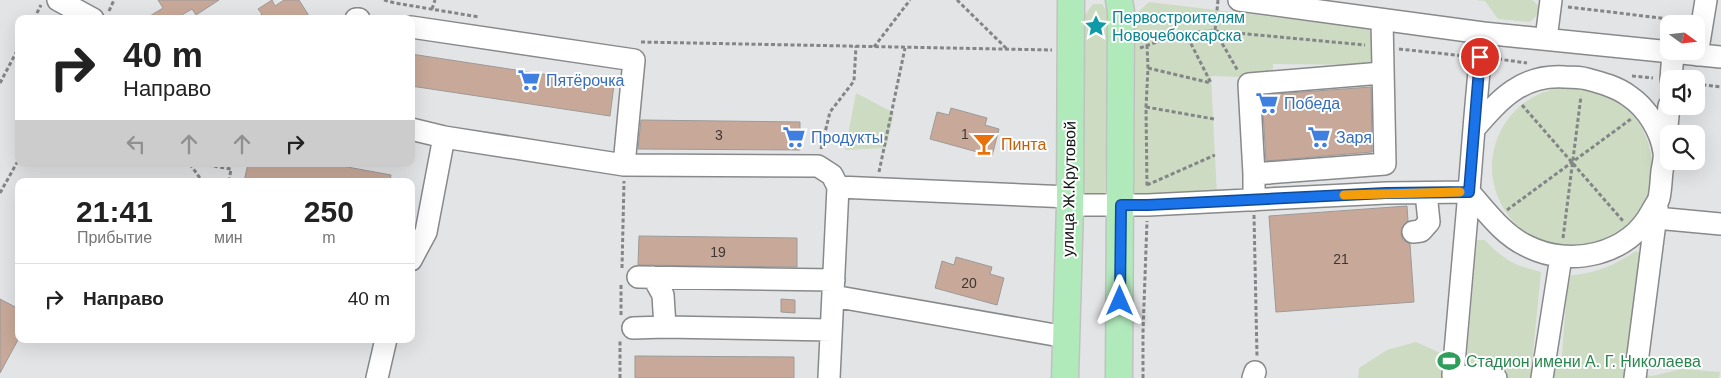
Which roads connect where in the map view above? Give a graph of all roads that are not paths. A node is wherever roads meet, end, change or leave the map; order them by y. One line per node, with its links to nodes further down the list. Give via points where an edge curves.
1 (58, 0): 6 (street)
2 (1071, 0): 28 (main road, улица Ж.Крутовой)
3 (1119, 0): 29 (main road)
4 (1239, 0): 7 (street)
5 (1551, 1): 10 (street)
6 (85, 15)
7 (1382, 20): 9 (street); 14 (street)
8 (415, 28): 20 (street, via 634,60)
9 (1483, 33): 10 (street); 15 (street)
10 (1546, 39): 11 (street)
11 (1660, 52)
12 (1705, 56): 13 (street)
13 (1721, 57)
14 (1382, 73): 19 (street); 22 (street, via 1249,84)
15 (1474, 129): 18 (street, via 1510,92 1542,78 1560,76 1607,84 1629,96 1644,110); 25 (street)
16 (415, 130): 17 (street)
17 (444, 137): 20 (street); 33 (street, via 426,232)
18 (1660, 140)
19 (1385, 164): 22 (street); 26 (street)
20 (624, 165): 23 (street, via 818,166 832,175)
21 (1662, 170): 30 (street)
22 (1254, 174): 27 (street)
23 (838, 187): 28 (street); 35 (street)
24 (1426, 192): 25 (street); 26 (street); 32 (street, via 1429,222 1421,231)
25 (1469, 192): 34 (street, via 1510,235 1544,254); 45 (street, via 1454,374)
26 (1386, 193): 27 (street)
27 (1254, 200): 29 (street)
28 (1070, 201): 29 (street); 39 (main road, улица Ж.Крутовой)
29 (1121, 205): 44 (main road)
30 (1657, 208): 31 (street); 34 (street, via 1635,234 1615,247 1596,254); 47 (street)
31 (1721, 224)
32 (1413, 232)
33 (415, 251)
34 (1561, 257): 46 (street)
35 (834, 288): 36 (street, via 646,277 663,295); 38 (street); 39 (street)
36 (664, 327): 37 (street); 38 (street)
37 (633, 328)
38 (831, 330): 42 (street)
39 (1066, 337): 43 (main road, улица Ж.Крутовой)
40 (385, 343): 41 (street)
41 (377, 378)
42 (829, 378)
43 (1065, 378)
44 (1119, 378)
45 (1496, 378)
46 (1542, 378)
47 (1634, 378)

